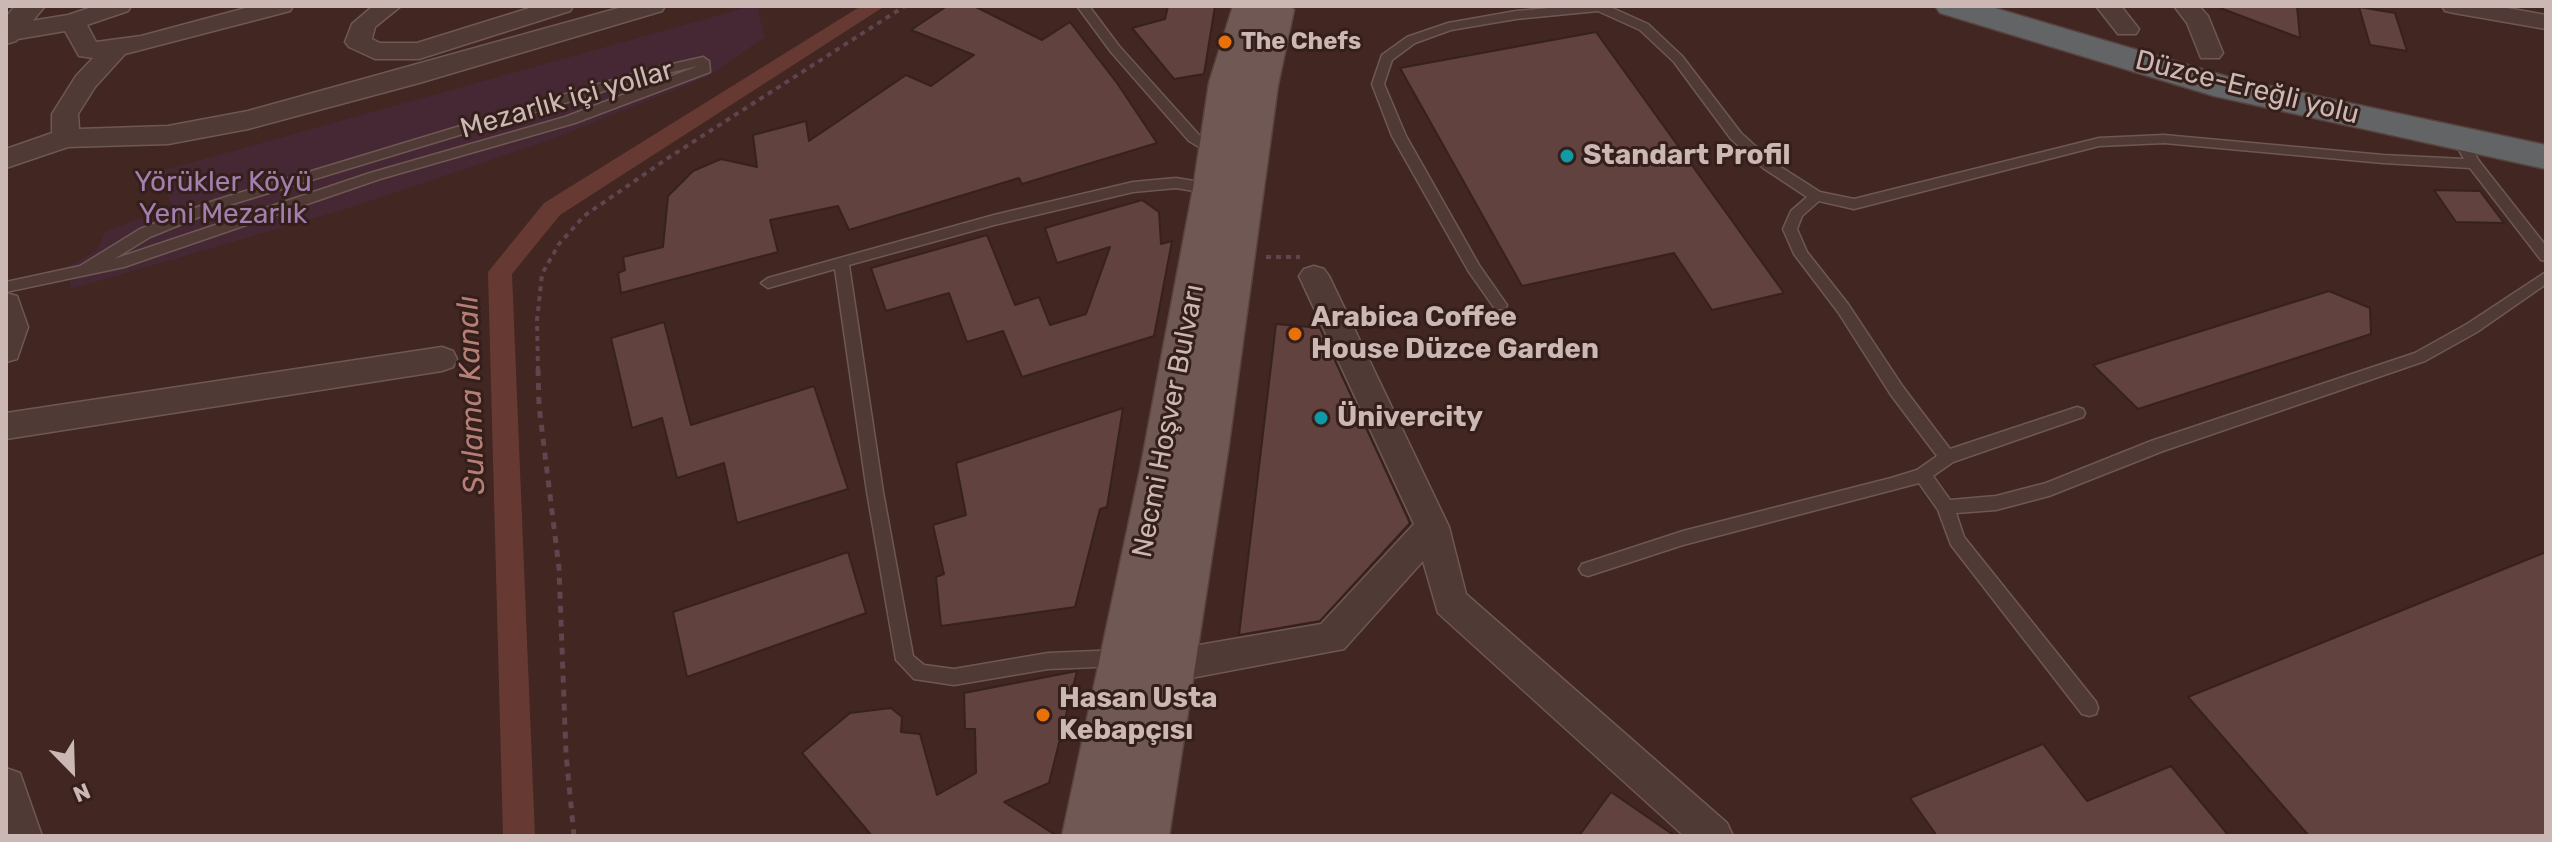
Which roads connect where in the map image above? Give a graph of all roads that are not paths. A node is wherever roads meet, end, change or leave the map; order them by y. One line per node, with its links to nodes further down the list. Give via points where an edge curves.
1 (31, 6): 17 (street)
2 (119, 6): 16 (street)
3 (281, 6): 18 (street)
4 (389, 6): 5 (street, via 364,24 358,42 375,51 419,51)
5 (561, 6)
6 (653, 6): 21 (street, via 248,120 168,135)
7 (1083, 6): 25 (lane)
8 (1250, 6): 25 (main road, Necmi Hoşver Bulvarı, via 1227,83)
9 (1280, 6): 46 (main road, Necmi Hoşver Bulvarı, via 1260,85)
10 (1952, 6): 22 (highway, Düzce-Ereğli yolu, via 2227,88)
11 (2049, 6): 15 (highway, Düzce-Ereğli yolu)
12 (2186, 6): 19 (street, via 2199,21)
13 (2454, 6): 14 (street)
14 (2532, 15)
15 (2118, 17): 19 (highway, Düzce-Ereğli yolu)
16 (73, 22): 17 (street); 18 (street, via 88,51)
17 (7, 23)
18 (117, 47): 21 (street, via 65,114)
19 (2210, 53): 20 (highway, Düzce-Ereğli yolu)
20 (2546, 134)
21 (66, 138): 24 (street)
22 (2466, 151): 23 (highway, Düzce-Ereğli yolu); 26 (lane, via 2164,139 2099,142 1854,204); 27 (lane)
23 (2546, 157)
24 (6, 159)
25 (1215, 170): 28 (lane, via 1176,183 1133,187 994,220); 45 (main road, Necmi Hoşver Bulvarı, via 1164,465)
26 (1816, 196): 35 (lane, via 1736,136 1678,59 1644,27 1621,15 1599,7 1448,27 1411,40 1386,58 1378,84 1399,136); 40 (lane, via 1796,214 1790,229 1801,254)
27 (2546, 256)
28 (842, 264): 32 (lane); 45 (lane, via 905,660 920,673 954,677 1048,661)
29 (85, 270): 29 (lane, Mezarlık içi yollar, via 375,176 570,120 705,69 703,61 221,203 145,233); 33 (lane, Mezarlık içi yollar)
30 (1314, 276): 43 (street)
31 (2546, 277): 42 (lane, via 2420,357 2157,446 2049,489 1996,503)
32 (768, 283)
33 (6, 287)
34 (6, 304): 36 (street, via 13,327)
35 (1500, 305)
36 (6, 351)
37 (442, 359): 39 (street)
38 (2077, 413): 40 (lane)
39 (6, 426)
40 (1947, 457): 41 (lane)
41 (1923, 475): 42 (lane); 44 (lane, via 1683,538)
42 (1946, 507): 47 (lane, via 1957,540)
43 (1432, 527): 46 (street, via 1331,638); 52 (street, via 1450,602)
44 (1588, 569)
45 (1124, 657): 50 (main road, Necmi Hoşver Bulvarı)
46 (1170, 666): 51 (main road, Necmi Hoşver Bulvarı)
47 (2089, 708)
48 (6, 786): 49 (street)
49 (22, 836)
50 (1089, 836)
51 (1142, 836)
52 (1713, 836)

